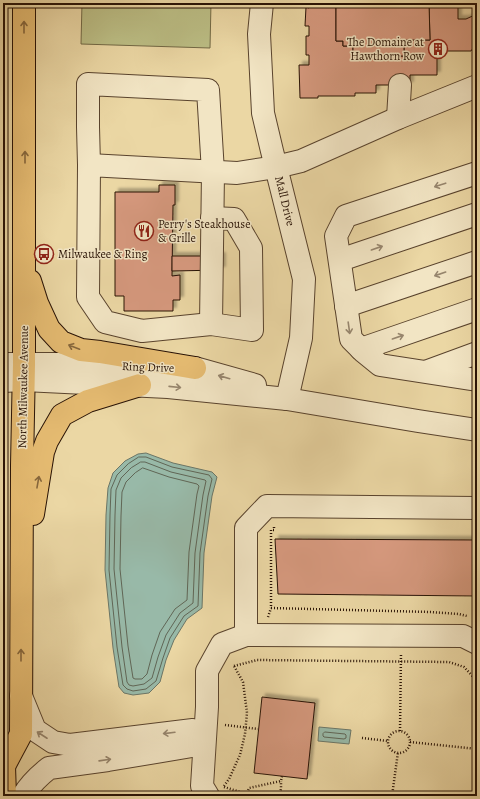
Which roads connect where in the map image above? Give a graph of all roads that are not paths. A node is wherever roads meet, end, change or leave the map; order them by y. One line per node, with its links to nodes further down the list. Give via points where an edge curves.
1 (24, 3): 10 (main road, North Milwaukee Avenue, one-way to 1)
2 (262, 3): 7 (street, Mall Drive, via 259,34 263,113)
3 (400, 85): 5 (street)
4 (477, 86): 5 (street)
5 (398, 118): 7 (street, via 301,161)
6 (89, 165): 8 (street); 8 (street, via 88,84 208,90); 17 (street, via 88,297 105,322 142,331)
7 (276, 167): 8 (street, via 237,173); 25 (street, Mall Drive, via 304,279 302,338)
8 (213, 172): 12 (street)
9 (477, 173): 13 (street, one-way to 13, via 346,216 336,236)
10 (25, 196): 20 (main road, one-way to 10, via 81,350 61,342 49,329 28,277); 21 (main road, North Milwaukee Avenue)
11 (477, 214): 13 (street, one-way to 11)
12 (212, 218): 17 (street); 17 (street, via 234,220 251,248 252,330)
13 (340, 260): 15 (street)
14 (477, 262): 15 (street, one-way to 15)
15 (346, 306): 18 (street, one-way to 18, via 351,338)
16 (477, 309): 18 (street, one-way to 16)
17 (211, 324)
18 (361, 349): 22 (street, via 380,365)
19 (477, 353): 22 (street)
20 (195, 368): 21 (street, Ring Drive, via 65,364); 25 (street, Ring Drive, one-way to 20, via 257,386)
21 (14, 372): 24 (street, Ring Drive); 28 (main road, North Milwaukee Avenue)
22 (426, 372): 23 (street)
23 (477, 380)
24 (140, 385): 25 (street, Ring Drive, one-way to 25); 28 (main road, one-way to 24, via 44,452 47,441 62,415 88,401)
25 (287, 399): 26 (street, Ring Drive)
26 (477, 430)
27 (477, 508): 29 (street, via 267,506 246,528)
28 (22, 576): 31 (main road, North Milwaukee Avenue, one-way to 28)
29 (246, 635): 30 (street, via 463,636); 32 (street, via 222,644 207,671)
30 (477, 643)
31 (21, 694): 33 (street, one-way to 31, via 35,730); 34 (main road, North Milwaukee Avenue, via 21,734)
32 (205, 731): 33 (street, via 193,730); 35 (street, via 202,786)
33 (72, 755): 37 (street, via 49,768)
34 (3, 765): 36 (main road, North Milwaukee Avenue)
35 (217, 791)
36 (5, 796)
37 (23, 796)

